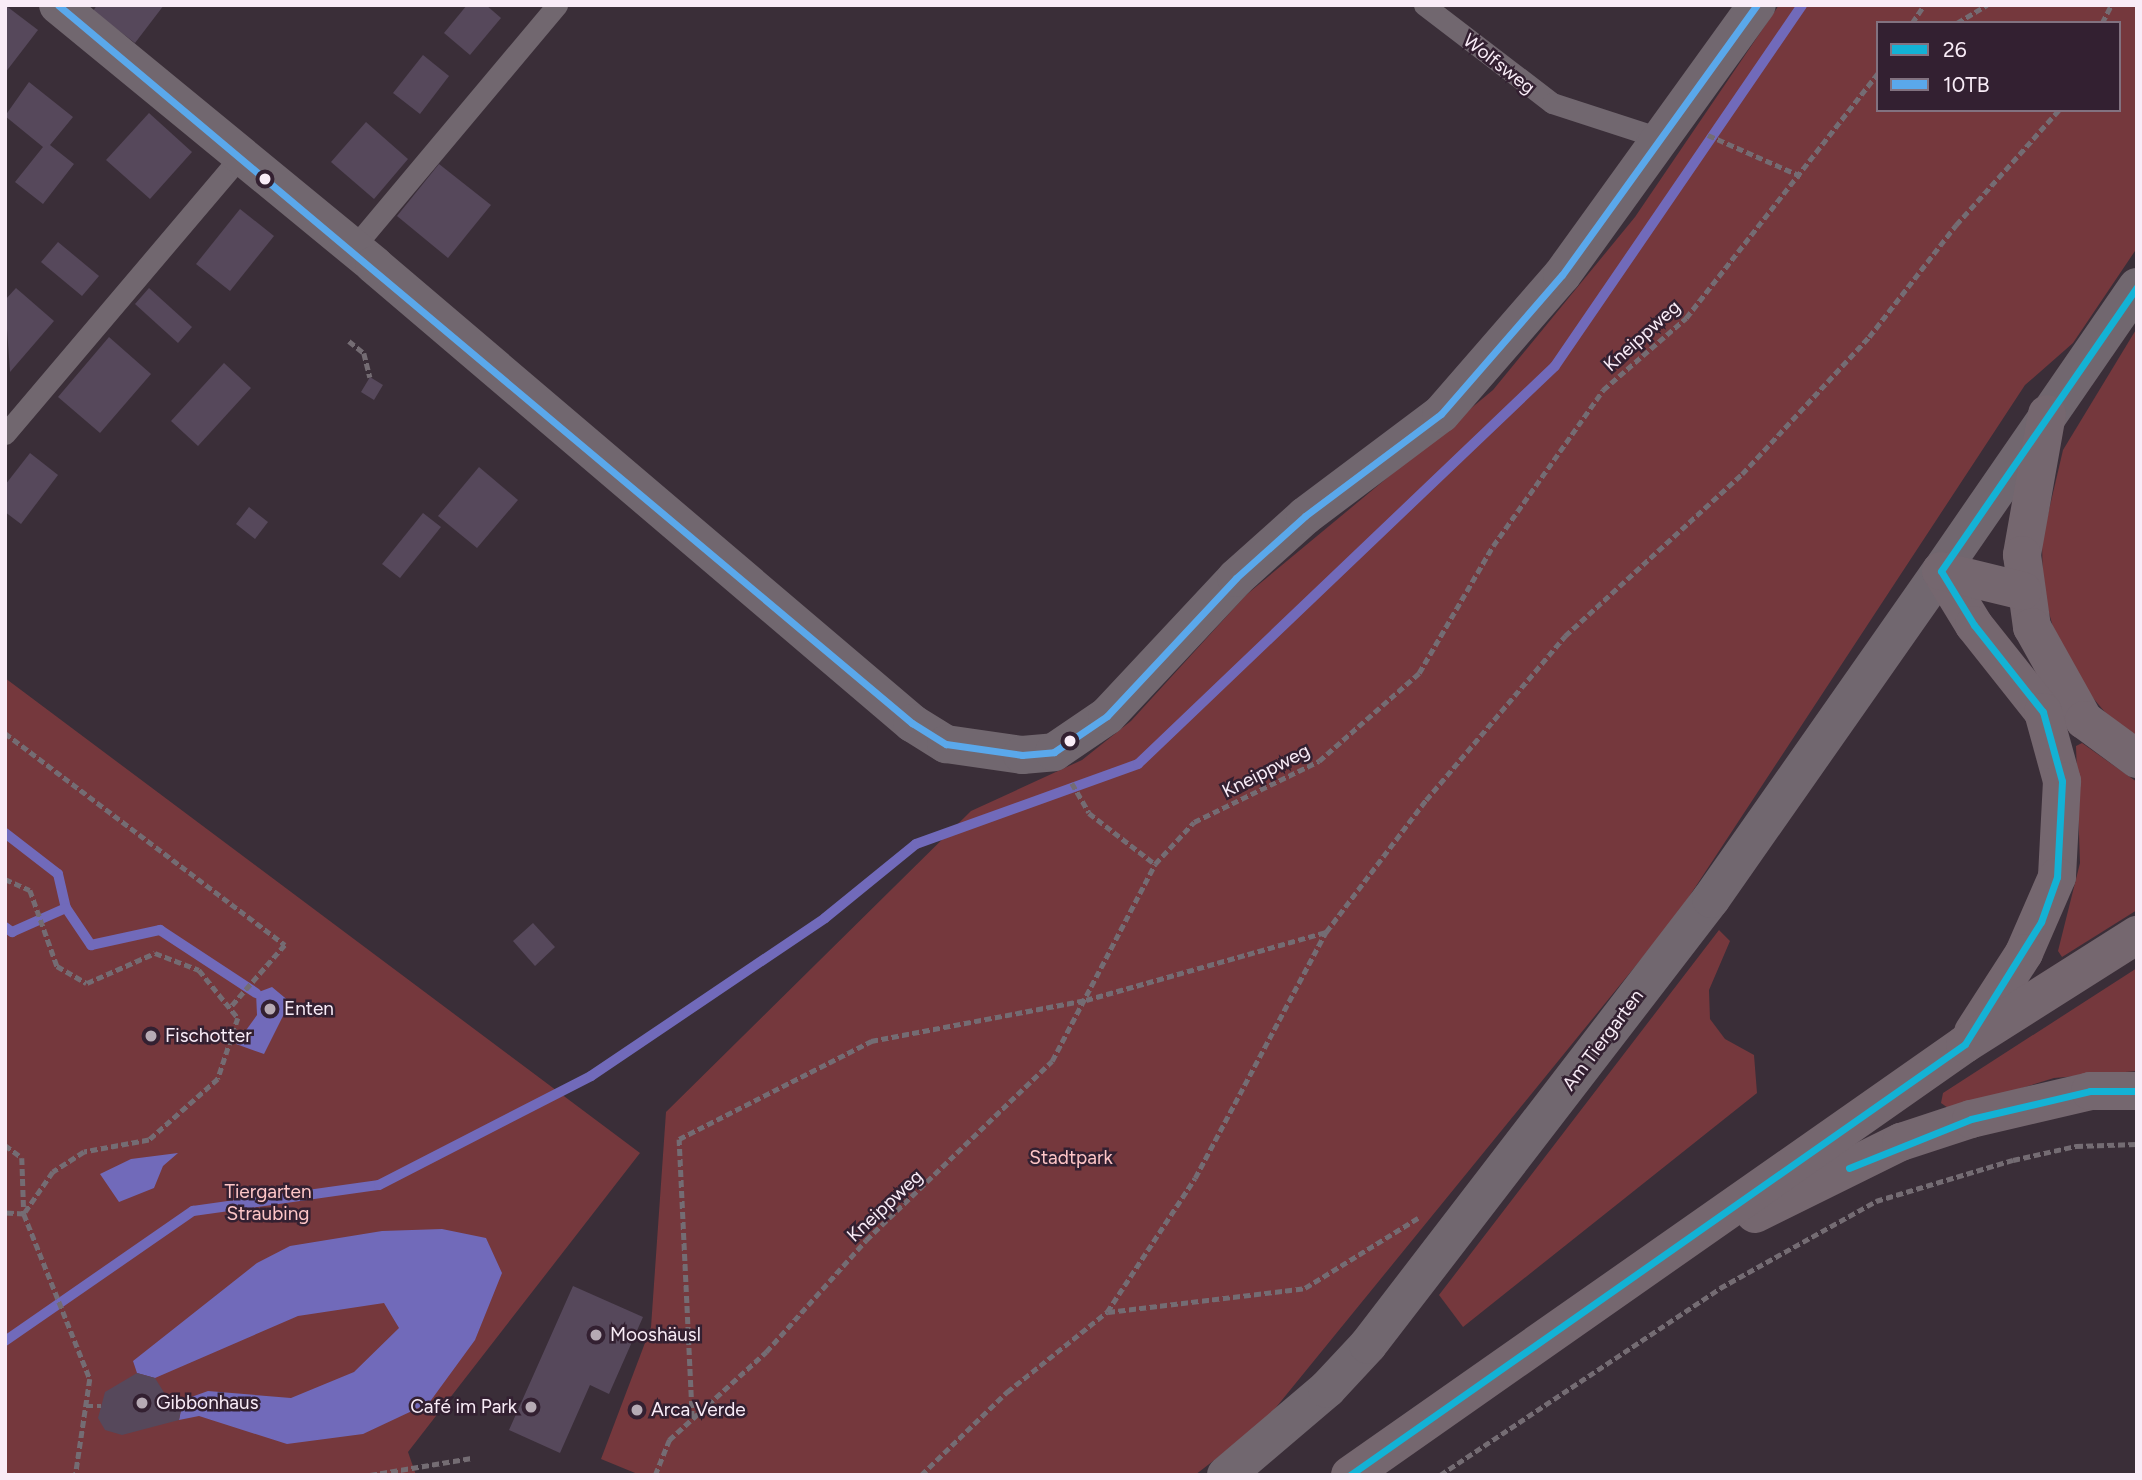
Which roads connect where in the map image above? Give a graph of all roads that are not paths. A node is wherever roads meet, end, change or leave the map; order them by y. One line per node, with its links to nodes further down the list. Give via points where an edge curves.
1 (58, 5): 6 (street)
2 (557, 5): 7 (lane)
3 (1424, 5): 5 (lane, Wolfsweg, via 1552,103)
4 (1758, 5): 5 (street)
5 (1678, 134): 7 (street, via 1441,414 1306,516 1236,578 1107,716 1054,752 984,751 946,744 912,723)
6 (241, 156): 7 (street); 10 (lane)
7 (354, 247)
8 (2137, 287): 9 (street, Am Tiergarten)
9 (2047, 414): 11 (street, Am Tiergarten); 12 (main road, via 2028,504)
10 (5, 434)
11 (1941, 571): 12 (main road); 15 (main road, via 1974,625 2043,712 2062,781 2057,877 2041,922); 18 (street, Am Tiergarten, via 1711,899 1368,1345 1328,1389)
12 (2023, 591): 13 (main road, via 2046,659 2084,720)
13 (2137, 759)
14 (2137, 935): 15 (main road)
15 (1965, 1044): 17 (main road)
16 (2137, 1091): 17 (main road, via 2033,1103 1901,1142)
17 (1643, 1268): 19 (main road)
18 (1226, 1475)
19 (1350, 1475)

